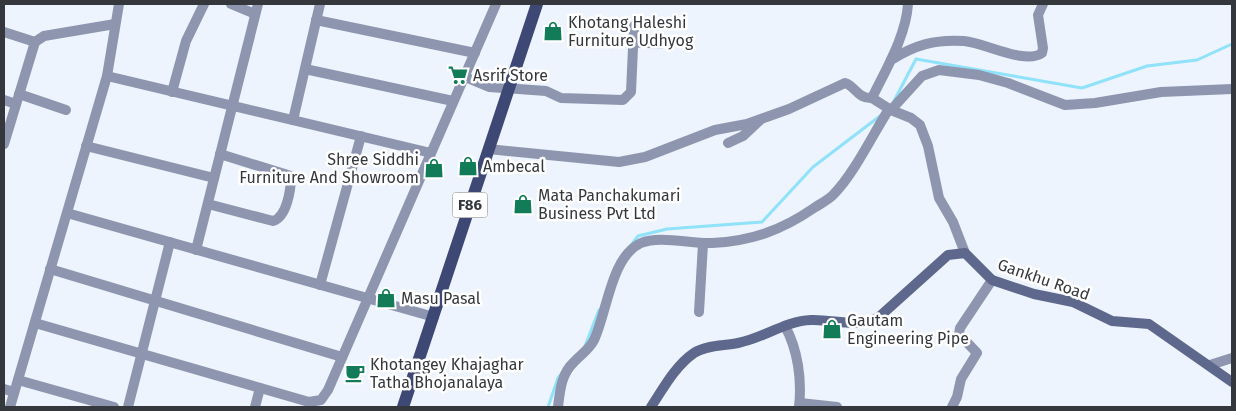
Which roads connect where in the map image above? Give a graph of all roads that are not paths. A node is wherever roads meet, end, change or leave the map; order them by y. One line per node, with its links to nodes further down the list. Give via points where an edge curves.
1 (120, 4): 11 (street)
2 (204, 4): 24 (street, via 186,41)
3 (231, 4): 9 (street)
4 (320, 4): 10 (street)
5 (496, 4): 17 (street)
6 (537, 4): 23 (main road, F86)
7 (908, 4): 18 (street)
8 (1043, 4): 18 (street, via 1038,15 1043,48 1037,56 1012,56 989,45 964,41 910,48)
9 (256, 9): 29 (street)
10 (316, 20): 17 (street); 19 (street)
11 (115, 24): 14 (street, via 44,36); 20 (street)
12 (634, 26): 15 (street)
13 (4, 32): 14 (street)
14 (35, 42): 26 (street)
15 (633, 45): 16 (lane); 23 (street, via 631,92 623,100 561,98 546,91)
16 (662, 46)
17 (475, 53): 21 (street)
18 (891, 60): 25 (street)
19 (305, 69): 28 (street); 33 (street)
20 (107, 76): 24 (street); 37 (street)
21 (465, 77): 23 (street, via 490,88); 28 (street)
22 (1232, 89): 31 (street, via 1161,92 1065,105 1008,83 939,70 922,76)
23 (508, 90): 38 (main road, F86)
24 (172, 92): 29 (street)
25 (872, 98): 31 (street); 32 (street, via 858,94 844,83 808,102)
26 (18, 99): 27 (street); 30 (street); 36 (street)
27 (4, 100)
28 (453, 101): 39 (street)
29 (232, 106): 33 (street); 40 (street)
30 (66, 110)
31 (890, 110): 45 (street, via 833,195 774,231 737,242); 47 (street, via 912,118 920,125 939,198)
32 (760, 119): 35 (street, via 743,136); 38 (street, via 715,130 645,157 619,162)
33 (293, 120): 34 (street)
34 (361, 136): 39 (street); 50 (street)
35 (728, 143)
36 (4, 144)
37 (86, 146): 41 (street); 43 (street)
38 (488, 149): 54 (main road, F86)
39 (431, 153): 51 (street)
40 (220, 154): 41 (street); 42 (street, via 291,176 283,214 273,221)
41 (214, 178): 42 (street)
42 (208, 204): 46 (street)
43 (67, 213): 44 (street); 48 (street)
44 (170, 242): 46 (street); 52 (street)
45 (704, 244): 53 (street); 72 (street, via 649,240 633,248 615,278 594,339 566,372)
46 (196, 250): 50 (street)
47 (965, 253): 49 (main road, Gankhu Road); 56 (main road, via 948,255 870,322 805,320)
48 (50, 269): 52 (street); 55 (street)
49 (992, 280): 60 (main road, Gankhu Road, via 1034,294 1073,302 1112,321 1149,324); 75 (street, via 960,328 959,334 977,353 961,378 958,397)
50 (320, 285): 51 (street)
51 (370, 297): 54 (street); 58 (street)
52 (156, 300): 57 (street); 58 (street)
53 (699, 312)
54 (434, 317): 71 (main road, F86)
55 (34, 323): 57 (street); 61 (street)
56 (784, 326): 66 (street, via 792,339 800,379); 73 (main road, via 740,343 694,353 676,370)
57 (142, 353): 63 (street); 69 (street)
58 (342, 357): 63 (street, via 321,400 309,402)
59 (1232, 358): 60 (street)
60 (1210, 365): 62 (main road, Gankhu Road)
61 (18, 380): 65 (street); 68 (street)
62 (1232, 382)
63 (260, 388): 70 (street)
64 (4, 389): 65 (street)
65 (14, 392): 67 (street)
66 (800, 405): 74 (street)
67 (10, 407)
68 (114, 407)
69 (128, 407)
70 (254, 407)
71 (403, 407)
72 (558, 407)
73 (650, 407)
74 (837, 407)
75 (952, 407)

